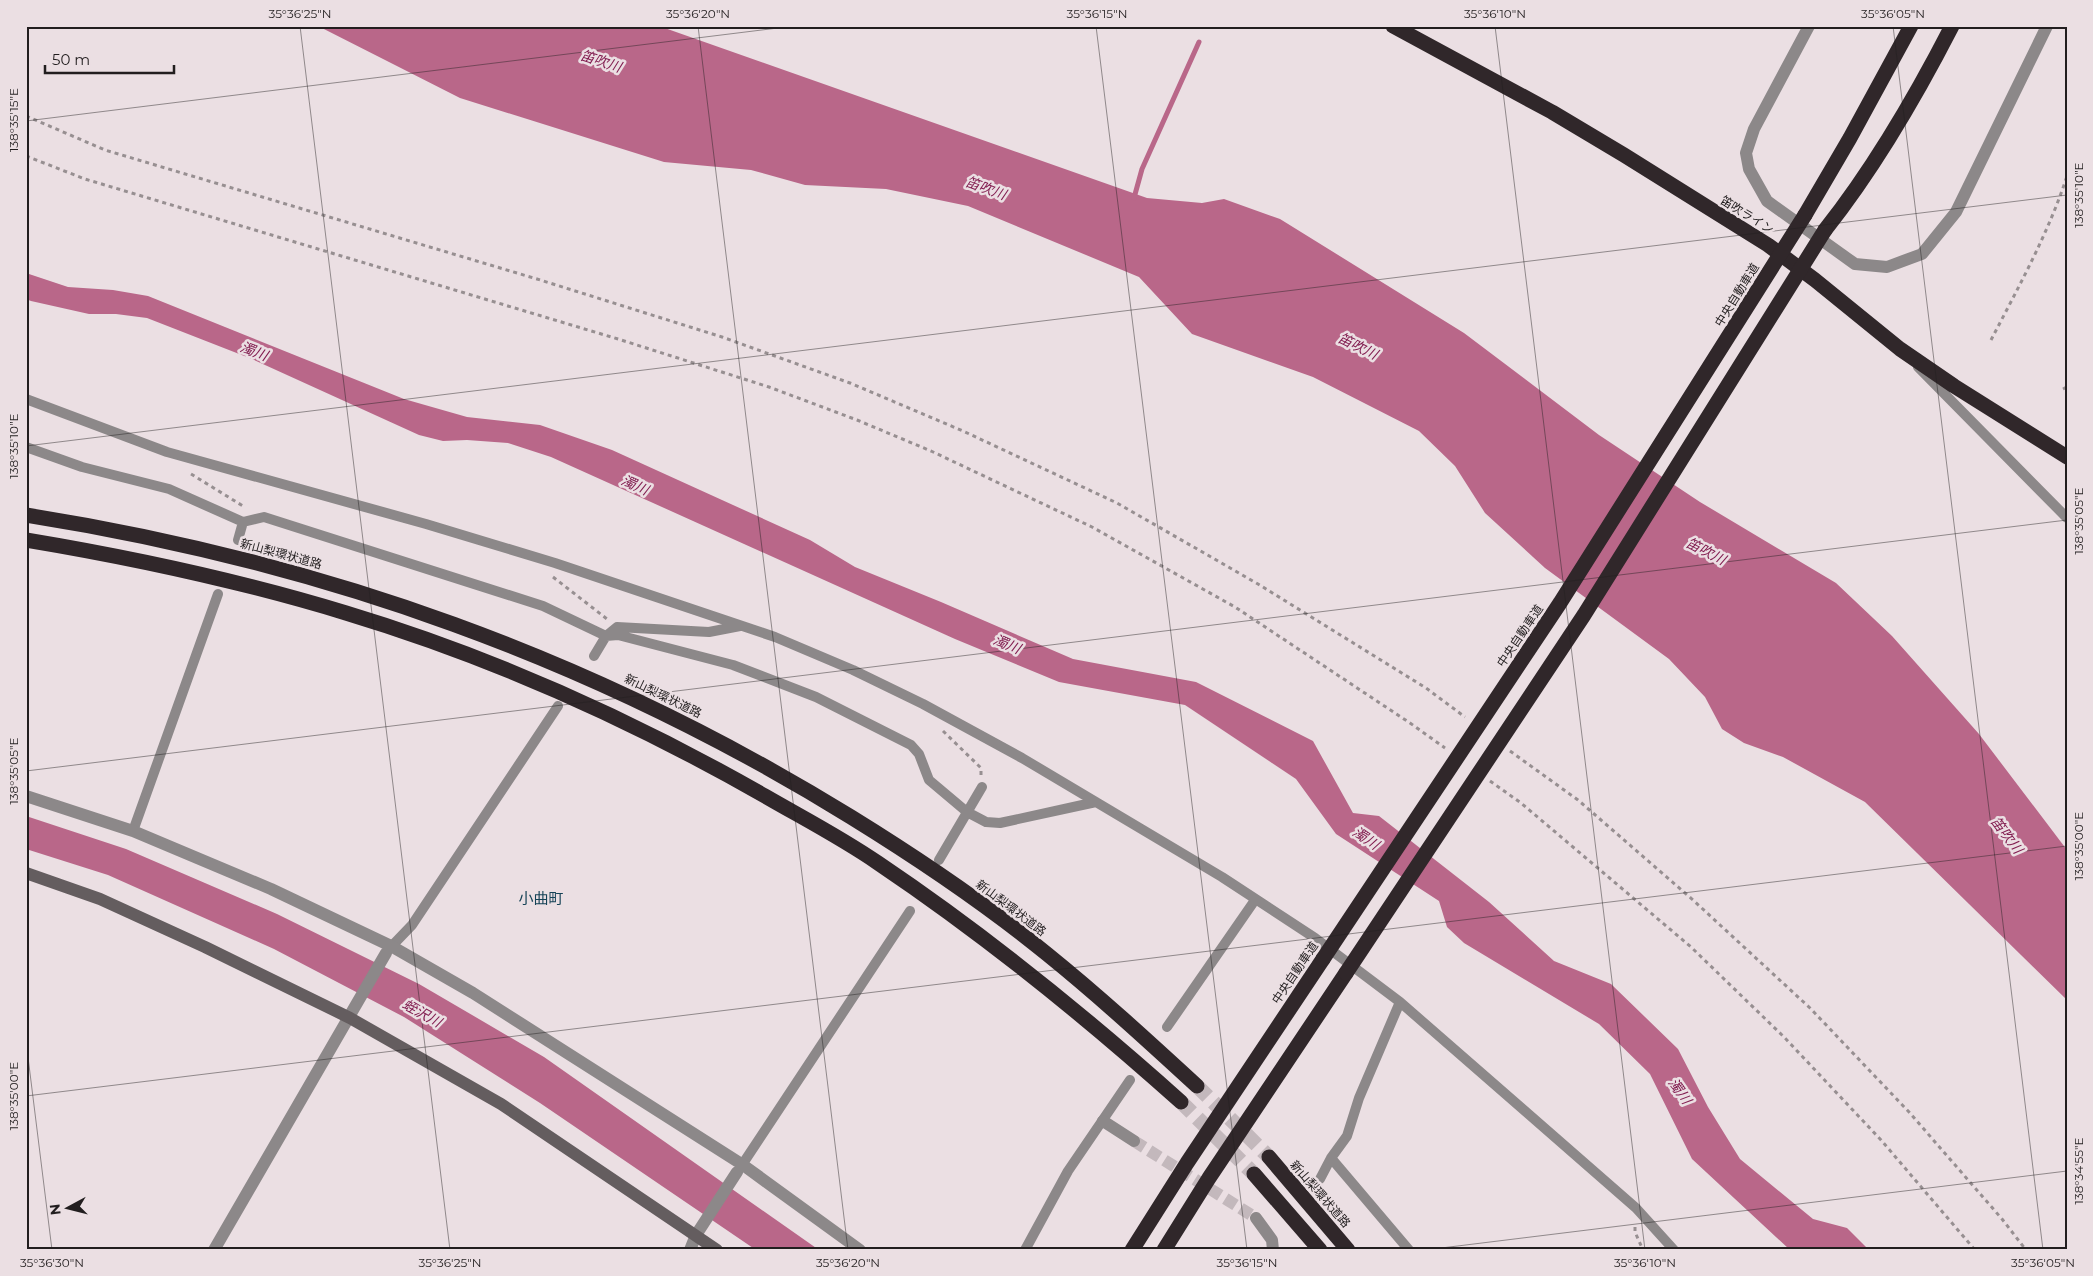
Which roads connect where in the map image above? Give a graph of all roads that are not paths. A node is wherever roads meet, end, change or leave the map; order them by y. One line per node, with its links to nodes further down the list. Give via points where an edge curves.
1 (1393, 26): 8 (highway, 笛吹ライン, via 1624,154 1815,280)
2 (1809, 26): 6 (street, via 1754,129 1746,153 1749,169 1767,201 1855,264 1887,266 1922,254 1956,212)
3 (1911, 26): 53 (highway, 中央自動車道, bridge, via 1805,215 1560,603)
4 (1941, 26): 7 (highway, via 1874,150)
5 (1952, 26): 7 (highway, via 1886,145)
6 (2047, 26)
7 (1825, 230): 54 (highway, bridge, via 1584,614)
8 (1900, 349): 11 (highway, 笛吹ライン); 13 (lane)
9 (26, 399): 18 (lane, via 167,452 445,529)
10 (26, 447): 14 (lane, via 82,467 169,489)
11 (2067, 457)
12 (26, 515): 36 (highway, 新山梨環状道路, via 166,541 358,591 546,658 639,700 812,792 902,848 1046,953)
13 (2067, 518)
14 (243, 522): 16 (lane); 19 (lane, via 264,518 274,520 543,606)
15 (26, 540): 37 (highway, via 260,588 348,613 446,646 630,723 709,764 875,861 1033,975)
16 (238, 540)
17 (218, 594): 26 (lane)
18 (741, 626): 19 (lane, via 709,632 617,627); 24 (lane, via 776,637 923,704)
19 (606, 636): 20 (lane); 25 (lane, via 618,635 733,665 816,697 911,745 919,754 929,780)
20 (594, 656)
21 (558, 706): 31 (lane, via 412,925)
22 (982, 787): 25 (lane)
23 (26, 796): 26 (street)
24 (1096, 802): 25 (lane, via 1000,824 986,822); 29 (lane)
25 (967, 812): 27 (lane)
26 (132, 831): 31 (street, via 271,890)
27 (939, 860)
28 (26, 873): 33 (street, via 100,899)
29 (1255, 900): 32 (lane, via 1315,938); 34 (lane)
30 (910, 911): 42 (lane)
31 (388, 950): 33 (street); 42 (street, via 473,993)
32 (1400, 1002): 41 (lane, via 1359,1098 1347,1136); 58 (lane, via 1636,1208)
33 (352, 1014): 46 (street, via 501,1104); 48 (street)
34 (1167, 1027)
35 (1130, 1080): 38 (lane)
36 (1197, 1086)
37 (1181, 1102)
38 (1103, 1121): 39 (street); 52 (lane, via 1068,1172)
39 (1134, 1141)
40 (1269, 1157): 56 (highway, 新山梨環状道路)
41 (1331, 1158): 44 (lane); 57 (lane)
42 (740, 1168): 46 (street); 51 (street)
43 (1254, 1174): 55 (highway)
44 (1320, 1179)
45 (1256, 1218): 47 (street)
46 (699, 1231): 49 (street); 50 (street)
47 (1275, 1242)
48 (214, 1250)
49 (690, 1250)
50 (717, 1250)
51 (860, 1250)
52 (1024, 1250)
53 (1132, 1250)
54 (1164, 1250)
55 (1320, 1250)
56 (1348, 1250)
57 (1409, 1250)
58 (1674, 1250)

